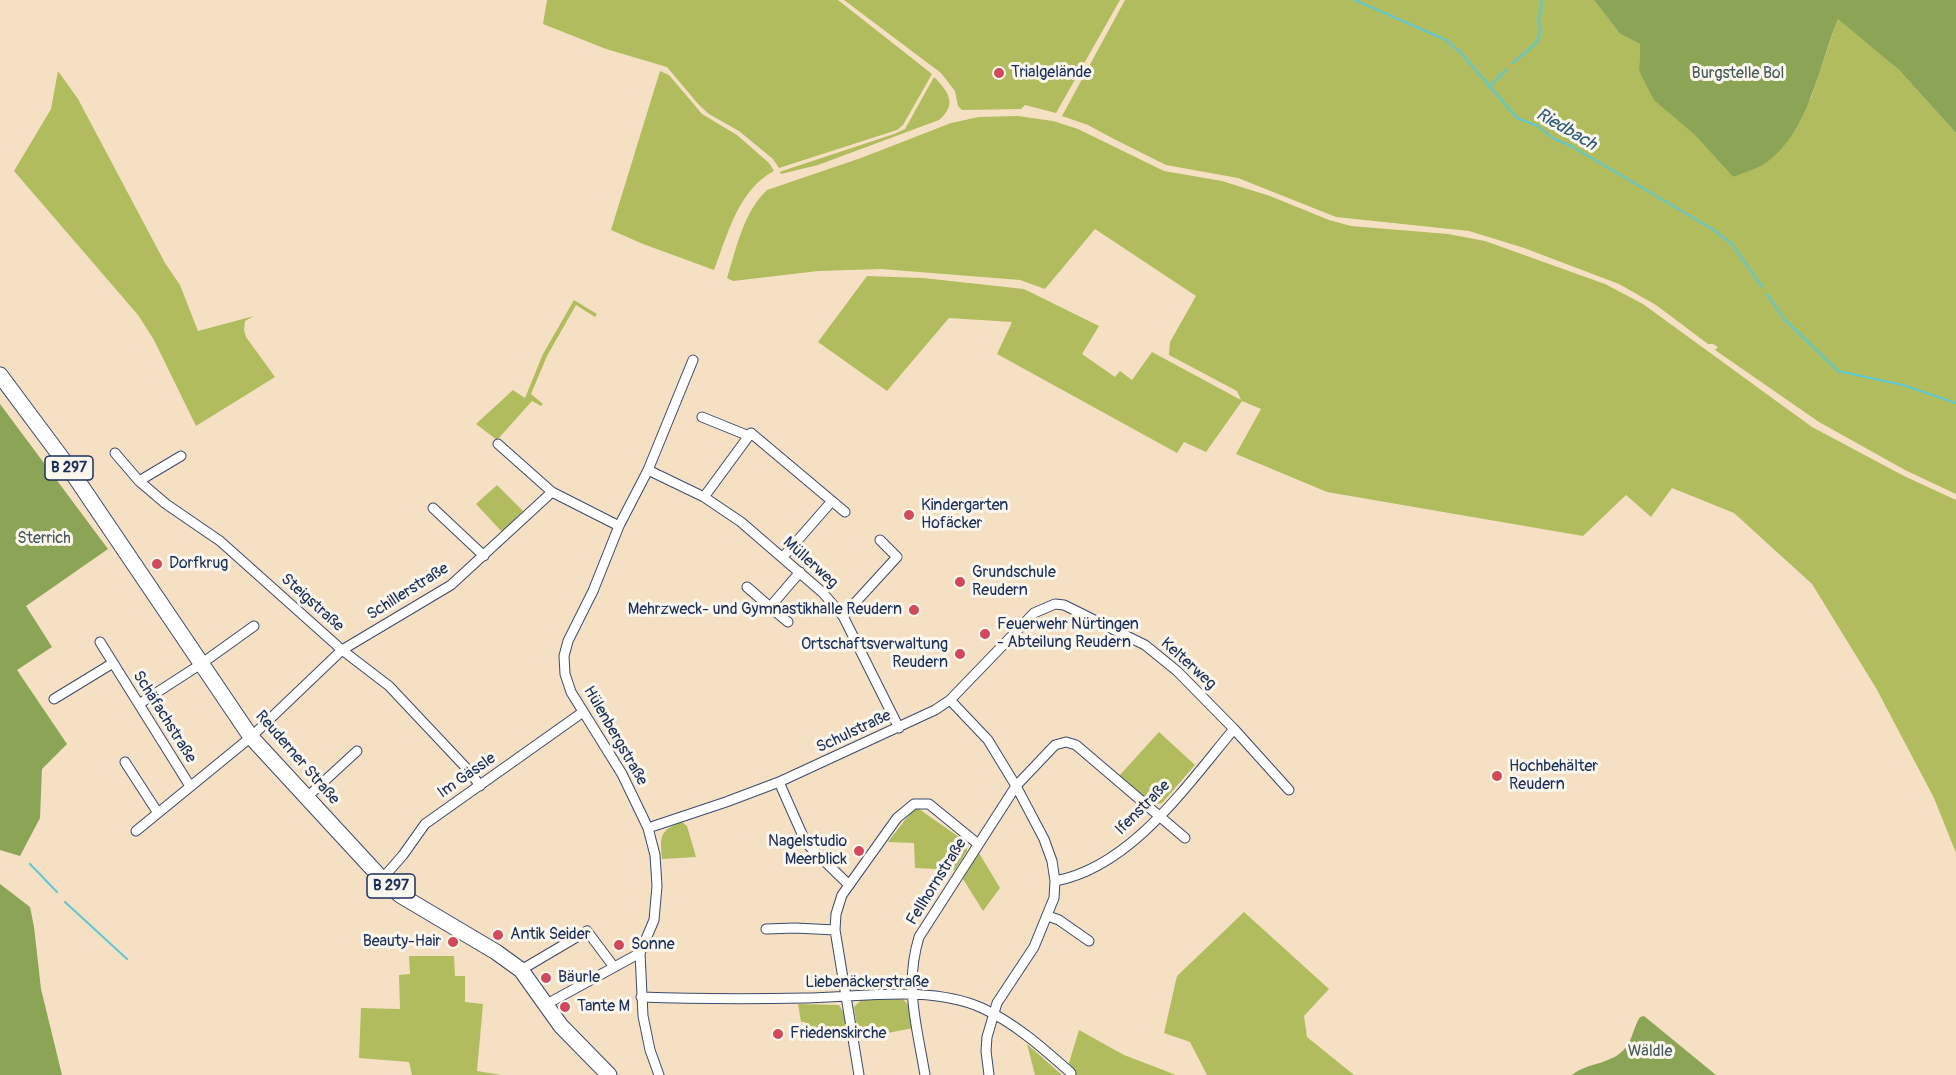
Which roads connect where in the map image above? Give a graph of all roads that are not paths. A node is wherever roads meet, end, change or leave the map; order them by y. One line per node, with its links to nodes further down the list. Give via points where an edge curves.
1 (693, 360): 8 (street, Hülenbergstraße)
2 (0, 375): 29 (main road, Reuderner Straße / B 297, via 67,465)
3 (702, 417): 4 (street)
4 (749, 436): 11 (street); 12 (street, via 751,433)
5 (498, 444): 10 (street)
6 (115, 453): 9 (street, Steigstraße)
7 (182, 456): 9 (street)
8 (648, 470): 11 (street, Müllerweg); 15 (street, Hülenbergstraße)
9 (139, 481): 27 (street, Steigstraße, via 220,541)
10 (552, 492): 15 (street); 17 (street, Schillerstraße)
11 (704, 497): 18 (street, Müllerweg)
12 (832, 501): 14 (street); 18 (street)
13 (433, 508): 17 (street)
14 (845, 512)
15 (619, 526): 33 (street, Hülenbergstraße, via 564,657 565,674)
16 (880, 540): 23 (street, via 897,557)
17 (484, 556): 27 (street, Schillerstraße, via 451,585)
18 (783, 557): 19 (street, Müllerweg)
19 (800, 572): 21 (street); 23 (street, Müllerweg)
20 (747, 587): 21 (street)
21 (770, 607): 24 (street)
22 (1040, 609): 31 (street, Schulstraße); 35 (street, Kelterweg, via 1064,605 1144,645 1177,671)
23 (843, 616): 34 (street, Müllerweg)
24 (788, 622)
25 (254, 626): 29 (street)
26 (100, 642): 28 (street, Schäfachstraße)
27 (342, 650): 36 (street, Schillerstraße); 41 (street, Steigstraße, via 389,686)
28 (113, 663): 30 (street, Schäfachstraße); 32 (street, Schäfachstraße)
29 (201, 664): 32 (street); 36 (main road, Reuderner Straße / B 297)
30 (54, 699)
31 (950, 700): 34 (street, Schulstraße); 42 (street, via 987,740)
32 (139, 704): 40 (street, Schäfachstraße)
33 (584, 712): 41 (street, Im Gässle); 47 (street, Hülenbergstraße, via 622,774)
34 (899, 728): 39 (street, Schulstraße)
35 (1234, 729): 43 (street, Kelterweg); 46 (street, Ifenstraße)
36 (251, 737): 40 (street, Schillerstraße); 44 (main road, Reuderner Straße / B 297)
37 (357, 751): 44 (street)
38 (125, 762): 45 (street)
39 (779, 782): 47 (street, Schulstraße); 53 (street, via 806,843)
40 (190, 786): 45 (street, Schillerstraße)
41 (480, 786): 51 (street, Im Gässle, via 425,824)
42 (1016, 786): 46 (street, Fellhornstraße, via 1055,745 1066,742 1076,745); 50 (street, Fellhornstraße); 52 (street, via 1044,839)
43 (1289, 790)
44 (306, 798): 51 (main road, Reuderner Straße / B 297)
45 (158, 813): 48 (street, Schillerstraße)
46 (1160, 816): 49 (street); 52 (street, Ifenstraße, via 1101,865)
47 (648, 828): 58 (street, Hülenbergstraße, via 655,855 656,904 654,920)
48 (136, 831)
49 (1185, 838)
50 (978, 844): 53 (street, via 929,804 914,804 897,818); 61 (street, Fellhornstraße, via 919,938)
51 (382, 879): 60 (main road, Reuderner Straße / B 297, via 400,895)
52 (1055, 881): 54 (street)
53 (848, 884): 56 (street, via 836,914)
54 (1048, 916): 57 (street); 65 (street)
55 (766, 929): 56 (street)
56 (835, 930): 63 (street)
57 (1089, 941)
58 (640, 952): 59 (street); 62 (street, Hülenbergstraße)
59 (614, 967): 60 (street, via 587,931); 64 (street)
60 (521, 970): 64 (main road, Reuderner Straße / B 297)
61 (912, 994): 63 (street, Liebenäckerstraße); 65 (street, Liebenäckerstraße, via 961,1001); 70 (street, Fellhornstraße)
62 (641, 997): 63 (street, Liebenäckerstraße); 68 (street, Hülenbergstraße, via 650,1050)
63 (847, 997): 69 (street)
64 (545, 1005): 67 (main road, Reuderner Straße / B 297)
65 (993, 1014): 66 (street, Liebenäckerstraße); 71 (street, via 986,1051)
66 (1071, 1072)
67 (609, 1075)
68 (659, 1075)
69 (859, 1075)
70 (925, 1075)
71 (989, 1075)

